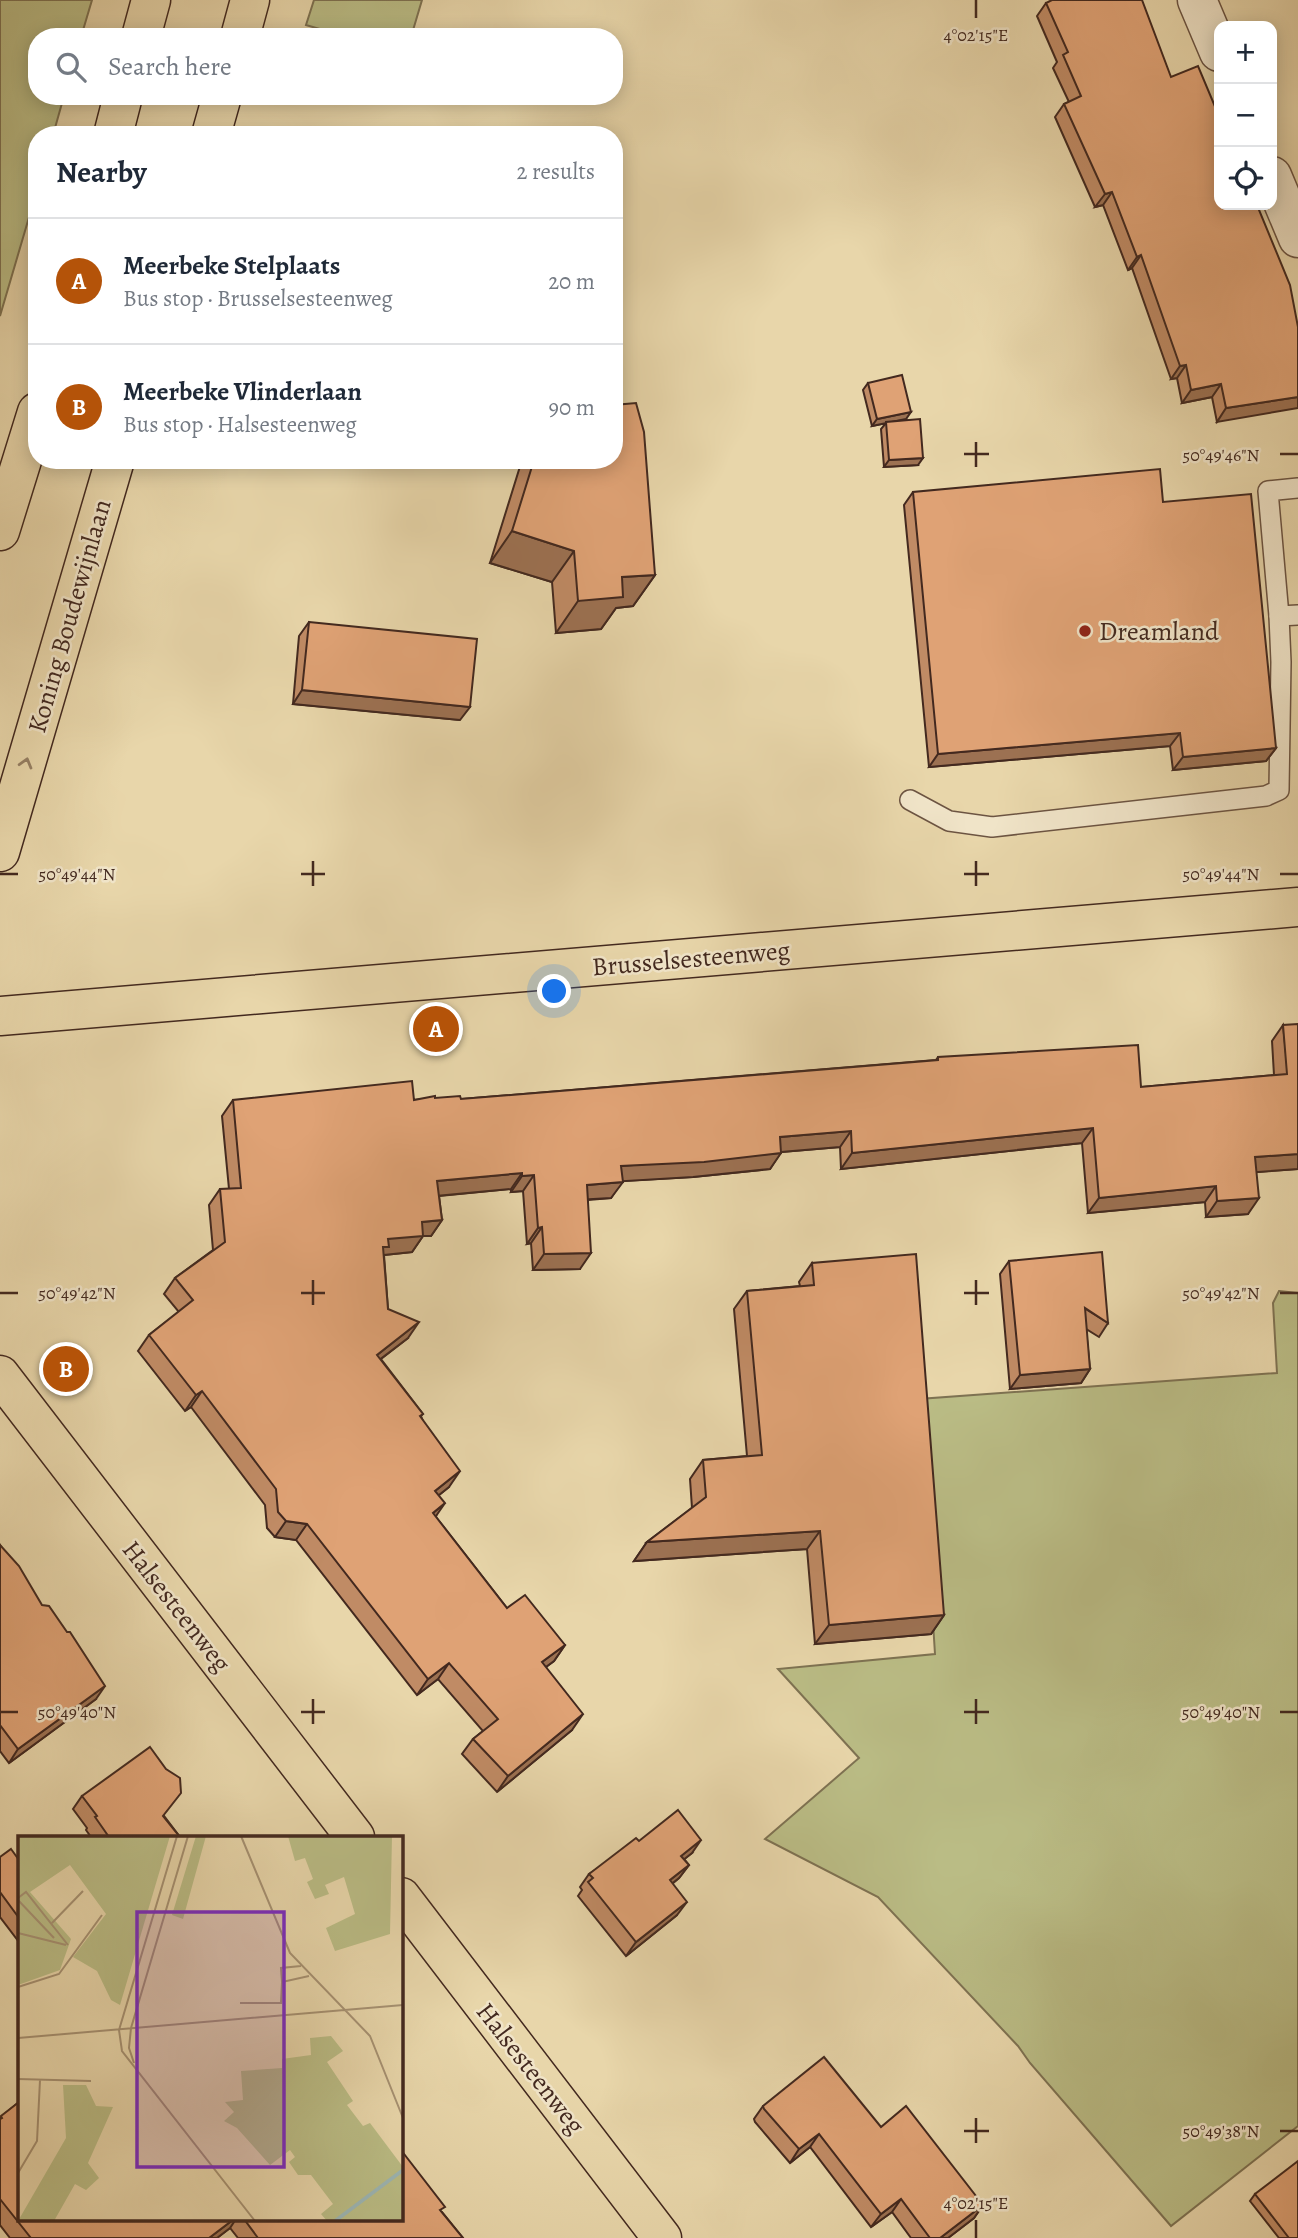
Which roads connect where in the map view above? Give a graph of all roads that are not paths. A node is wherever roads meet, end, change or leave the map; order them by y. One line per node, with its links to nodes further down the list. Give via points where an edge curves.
1 (151, 0): 4 (main road)
2 (250, 0): 5 (main road)
3 (1197, 0): 6 (street)
4 (143, 28)
5 (242, 28)
6 (1214, 40)
7 (121, 105): 9 (main road)
8 (219, 105): 10 (main road)
9 (115, 126)
10 (214, 126)
11 (1277, 188): 12 (street)
12 (1298, 238)
13 (28, 441): 16 (main road)
14 (112, 469): 19 (main road, Koning Boudewijnlaan, one-way to 14)
15 (1298, 488): 17 (lane, via 1268,491)
16 (0, 531)
17 (1288, 615): 18 (lane, via 1281,662 1279,790 1266,796 992,827 949,821)
18 (909, 800)
19 (0, 852)
20 (1298, 907): 21 (main road, Brusselsesteenweg)
21 (0, 1016)
22 (0, 1375): 23 (main road, Halsesteenweg)
23 (354, 1836)
24 (402, 1898): 25 (main road, Halsesteenweg)
25 (662, 2238)

